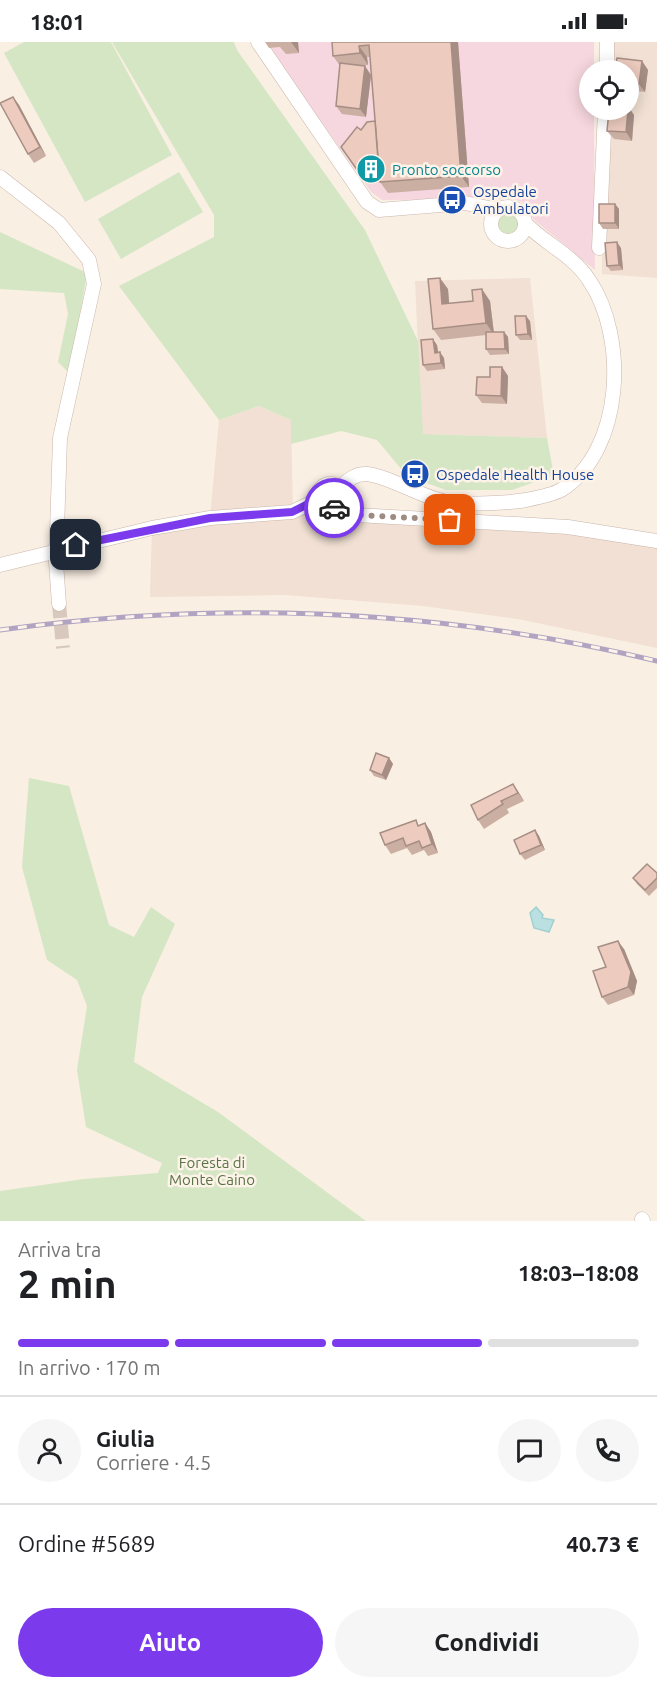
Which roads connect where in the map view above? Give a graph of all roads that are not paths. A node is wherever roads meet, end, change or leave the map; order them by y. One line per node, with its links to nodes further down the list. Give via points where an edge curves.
1 (258, 42): 6 (street, via 367,202 378,210 465,203 481,205)
2 (607, 42): 3 (street)
3 (607, 60)
4 (604, 120): 8 (street)
5 (0, 177): 13 (street, via 59,223 89,260 94,284 60,438)
6 (494, 215): 7 (street, via 514,208 522,215); 7 (street, via 494,234 501,240 512,241)
7 (527, 231): 9 (street, via 561,251 589,279 606,315 613,364 613,404 604,433 585,468 560,491 524,500 448,502 366,474 350,478)
8 (598, 248)
9 (339, 488): 10 (street, via 332,484 323,487); 11 (street)
10 (318, 499): 11 (street, via 328,508); 13 (street, via 292,512 210,518)
11 (341, 503): 12 (street, via 357,515 568,527)
12 (657, 541)
13 (57, 550): 14 (street); 15 (street)
14 (0, 565)
15 (59, 604)

